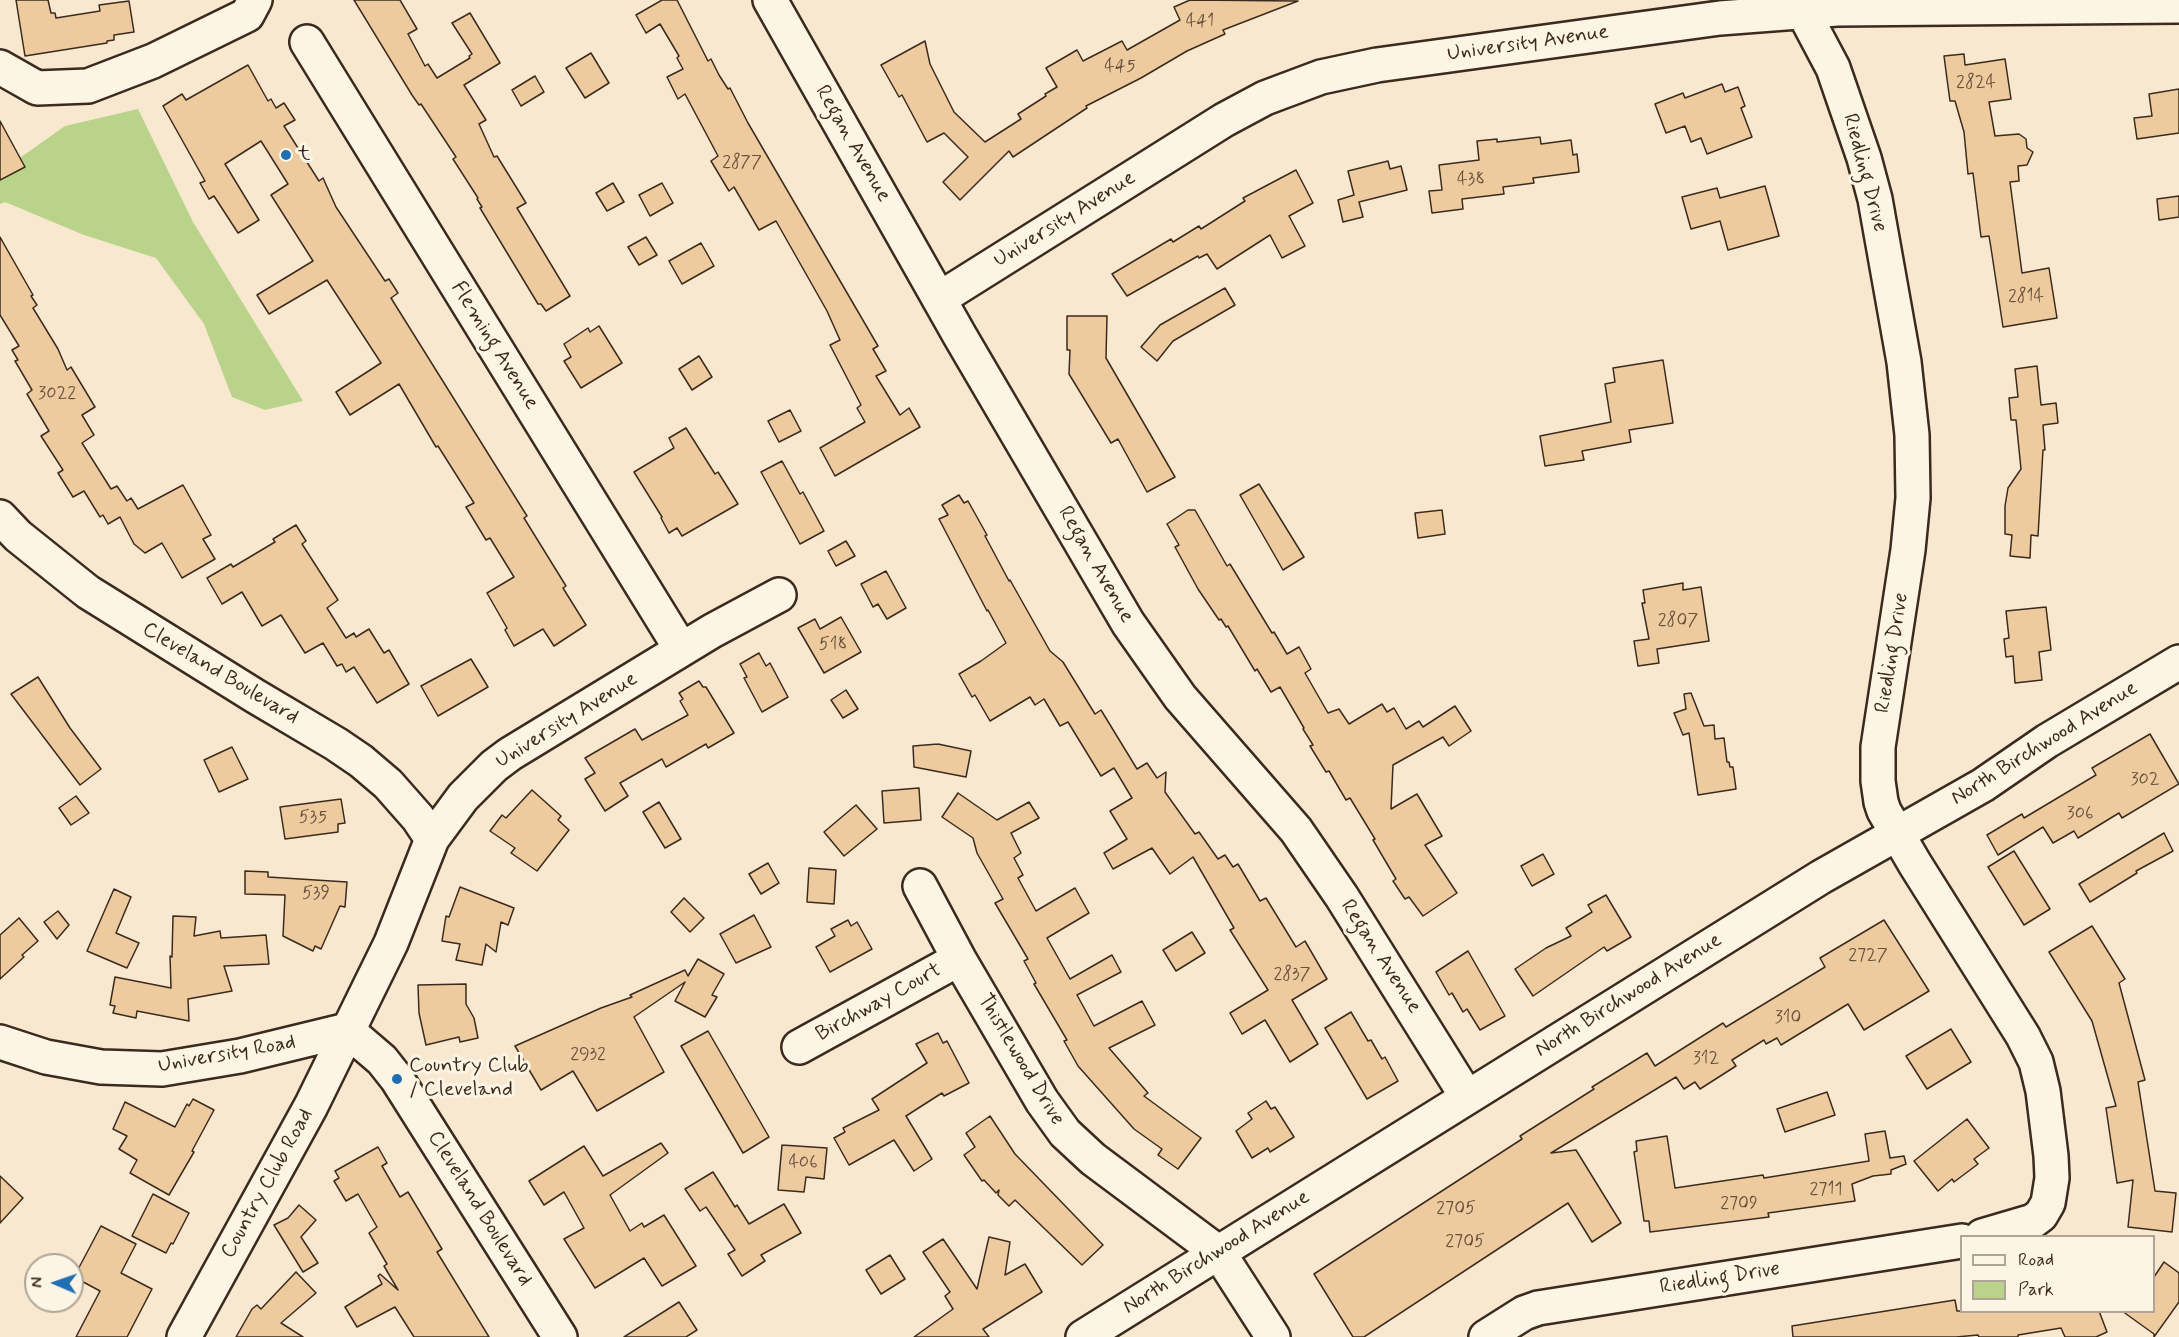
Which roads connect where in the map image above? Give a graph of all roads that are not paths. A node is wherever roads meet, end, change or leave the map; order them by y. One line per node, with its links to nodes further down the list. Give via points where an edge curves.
1 (255, 0): 7 (street, via 247,15 153,61 88,86 38,88)
2 (770, 0): 8 (street, Regan Avenue)
3 (1799, 6): 4 (street, University Avenue); 5 (street, University Avenue); 13 (street, Riedling Drive, via 1833,68 1864,158 1904,362 1912,435 1913,498 1878,747 1881,802)
4 (2179, 6)
5 (1744, 8): 8 (street, University Avenue, via 1321,77 1265,98 1224,120)
6 (307, 42): 11 (street, Fleming Avenue)
7 (0, 68)
8 (939, 299): 20 (street, Regan Avenue, via 1128,623 1180,697 1296,830)
9 (0, 517): 14 (street, Cleveland Boulevard, via 88,592 361,761 388,784)
10 (779, 595): 11 (street, University Avenue)
11 (681, 649): 14 (street, University Avenue, via 494,766 463,797)
12 (2179, 662): 13 (street, North Birchwood Avenue, via 2047,741 1983,785)
13 (1898, 833): 20 (street, North Birchwood Avenue); 21 (street, Riedling Drive, via 2023,1036 2036,1062 2043,1091 2052,1178 2048,1203 2033,1221)
14 (432, 839): 17 (street, University Avenue, via 391,943)
15 (920, 886): 16 (street, Thistlewood Drive)
16 (959, 959): 19 (street, Birchway Court); 23 (street, Thistlewood Drive, via 1065,1133 1093,1159)
17 (347, 1030): 18 (street, University Road, via 240,1056 162,1069 101,1067 46,1057); 24 (street, Country Club Road, via 311,1106); 25 (street, Cleveland Boulevard, via 382,1060 397,1079)
18 (0, 1042)
19 (799, 1047)
20 (1467, 1097): 23 (street, North Birchwood Avenue)
21 (1985, 1235)
22 (1960, 1241): 28 (street, Riedling Drive, via 1538,1308)
23 (1219, 1252): 26 (street, North Birchwood Avenue); 27 (street, Thistlewood Drive)
24 (184, 1337)
25 (560, 1337)
26 (1083, 1337)
27 (1273, 1337)
28 (1486, 1337)

